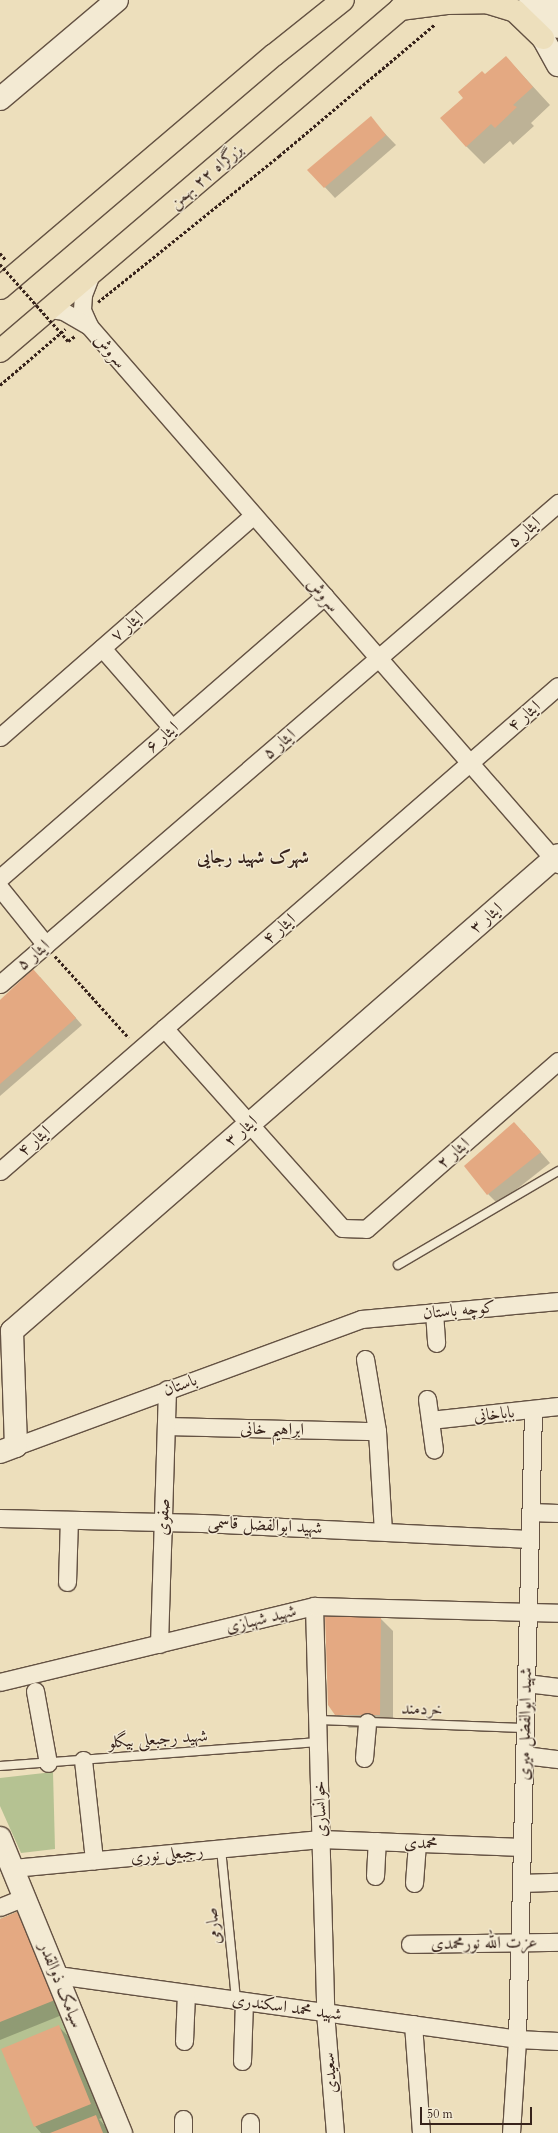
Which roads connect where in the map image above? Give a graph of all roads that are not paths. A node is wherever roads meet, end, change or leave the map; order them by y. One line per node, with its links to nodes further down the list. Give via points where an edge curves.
1 (115, 0): 8 (street)
2 (343, 0): 10 (highway, via 274,55)
3 (530, 0): 6 (street)
4 (549, 0): 6 (street)
5 (406, 4): 6 (highway, via 486,2 515,11); 9 (highway, بزرگراه ۲۲ بهمن)
6 (551, 33): 7 (street)
7 (558, 65)
8 (1, 96)
9 (90, 274): 11 (highway, بزرگراه ۲۲ بهمن); 12 (street, via 83,295)
10 (0, 288)
11 (49, 309): 12 (street, سروش, via 63,311); 13 (highway, بزرگراه ۲۲ بهمن)
12 (82, 325): 15 (street, سروش)
13 (0, 351)
14 (558, 504): 18 (street, ایثار ۵)
15 (254, 515): 16 (street, سروش); 17 (street, ایثار ۷)
16 (324, 596): 18 (street, سروش); 20 (street, ایثار ۶)
17 (102, 648): 20 (street); 21 (street, ایثار ۷)
18 (378, 658): 22 (street, سروش); 26 (street, ایثار ۵)
19 (558, 686): 22 (street, ایثار ۴)
20 (172, 728): 24 (street, ایثار ۶)
21 (0, 737)
22 (470, 763): 23 (street, سروش); 28 (street, ایثار ۴)
23 (556, 859): 30 (street, ایثار ۳)
24 (0, 878)
25 (0, 888): 26 (street)
26 (46, 945): 27 (street, ایثار ۵)
27 (0, 984)
28 (164, 1028): 30 (street); 31 (street, ایثار ۴)
29 (558, 1061): 30 (street, ایثار ۲, via 366,1229 342,1228)
30 (249, 1124): 46 (street, ایثار ۳, via 12,1331)
31 (0, 1171)
32 (558, 1171): 33 (lane)
33 (398, 1265)
34 (558, 1301): 35 (street, کوچه باستان)
35 (434, 1312): 36 (street, کوچه باستان); 37 (street)
36 (361, 1319): 39 (street, باستان)
37 (436, 1344)
38 (365, 1359): 45 (street)
39 (167, 1390): 44 (street, صفوی); 46 (street, باستان)
40 (427, 1399): 43 (street)
41 (558, 1406): 42 (street, باباخانی)
42 (533, 1410): 43 (street, باباخانی); 48 (street, شهید ابوالفضل میری)
43 (430, 1420): 47 (street)
44 (166, 1426): 45 (street, ابراهیم خانی); 52 (street, صفوی)
45 (378, 1431): 53 (street)
46 (8, 1449)
47 (434, 1450)
48 (530, 1512): 49 (street); 54 (street, شهید ابوالفضل میری)
49 (558, 1513)
50 (0, 1518): 51 (street, شهید ابوالفضل قاسمی)
51 (69, 1520): 52 (street, شهید ابوالفضل قاسمی); 55 (street)
52 (163, 1521): 53 (street, شهید ابوالفضل قاسمی); 59 (street, صفوی)
53 (383, 1531): 54 (street, شهید ابوالفضل قاسمی)
54 (529, 1539): 57 (street, شهید ابوالفضل میری)
55 (66, 1582)
56 (314, 1606): 57 (street, شهید شهبازی); 59 (street, شهید شهبازی); 64 (street, خوانساری)
57 (528, 1612): 58 (street, شهید شهبازی); 61 (street, شهید ابوالفضل میری)
58 (558, 1613)
59 (159, 1644): 60 (street, شهید شهبازی)
60 (0, 1682)
61 (526, 1683): 62 (street); 66 (street, شهید ابوالفضل میری)
62 (558, 1687)
63 (35, 1691): 72 (street)
64 (317, 1720): 65 (lane, خردمند); 67 (street, خوانساری)
65 (367, 1722): 66 (lane, خردمند); 69 (street)
66 (525, 1728): 68 (street, شهید ابوالفضل میری)
67 (318, 1742): 71 (lane, شهید رجبعلی بیگلو); 75 (street, خوانساری)
68 (524, 1755): 70 (street); 78 (street, شهید ابوالفضل میری)
69 (364, 1758)
70 (558, 1759)
71 (83, 1760): 72 (lane, شهید رجبعلی بیگلو); 80 (street)
72 (48, 1763): 73 (lane, شهید رجبعلی بیگلو)
73 (0, 1766)
74 (0, 1838): 81 (street, سیامک ذوالقدر)
75 (321, 1839): 76 (street, محمدی); 79 (street, رجبعلی نوری); 94 (street, خوانساری)
76 (377, 1841): 77 (street, محمدی); 82 (street)
77 (416, 1843): 78 (street, محمدی); 83 (street)
78 (522, 1847): 85 (street, شهید ابوالفضل میری)
79 (221, 1849): 80 (street, رجبعلی نوری); 93 (lane, صارمی)
80 (94, 1860): 81 (street, رجبعلی نوری)
81 (13, 1868): 86 (street, سیامک ذوالقدر)
82 (375, 1876)
83 (414, 1882)
84 (558, 1882): 85 (street)
85 (521, 1883): 89 (street, شهید ابوالفضل میری)
86 (25, 1897): 87 (street); 91 (street, سیامک ذوالقدر)
87 (0, 1907)
88 (558, 1942): 89 (street, عزت الله نورمحمدی)
89 (519, 1943): 90 (street, عزت الله نورمحمدی); 96 (street, شهید ابوالفضل میری)
90 (410, 1944)
91 (57, 1974): 92 (street, شهید محمد اسکندری); 100 (street, سیامک ذوالقدر)
92 (186, 1992): 93 (street, شهید محمد اسکندری); 97 (street)
93 (240, 2000): 94 (street, شهید محمد اسکندری); 99 (street)
94 (325, 2012): 95 (street, شهید محمد اسکندری); 101 (street, سعیدی)
95 (413, 2024): 96 (street, شهید محمد اسکندری); 102 (street)
96 (517, 2039): 98 (street, شهید محمد اسکندری); 103 (street, شهید ابوالفضل میری)
97 (184, 2041)
98 (558, 2041)
99 (242, 2061)
100 (121, 2133)
101 (335, 2133)
102 (421, 2133)
103 (511, 2133)

